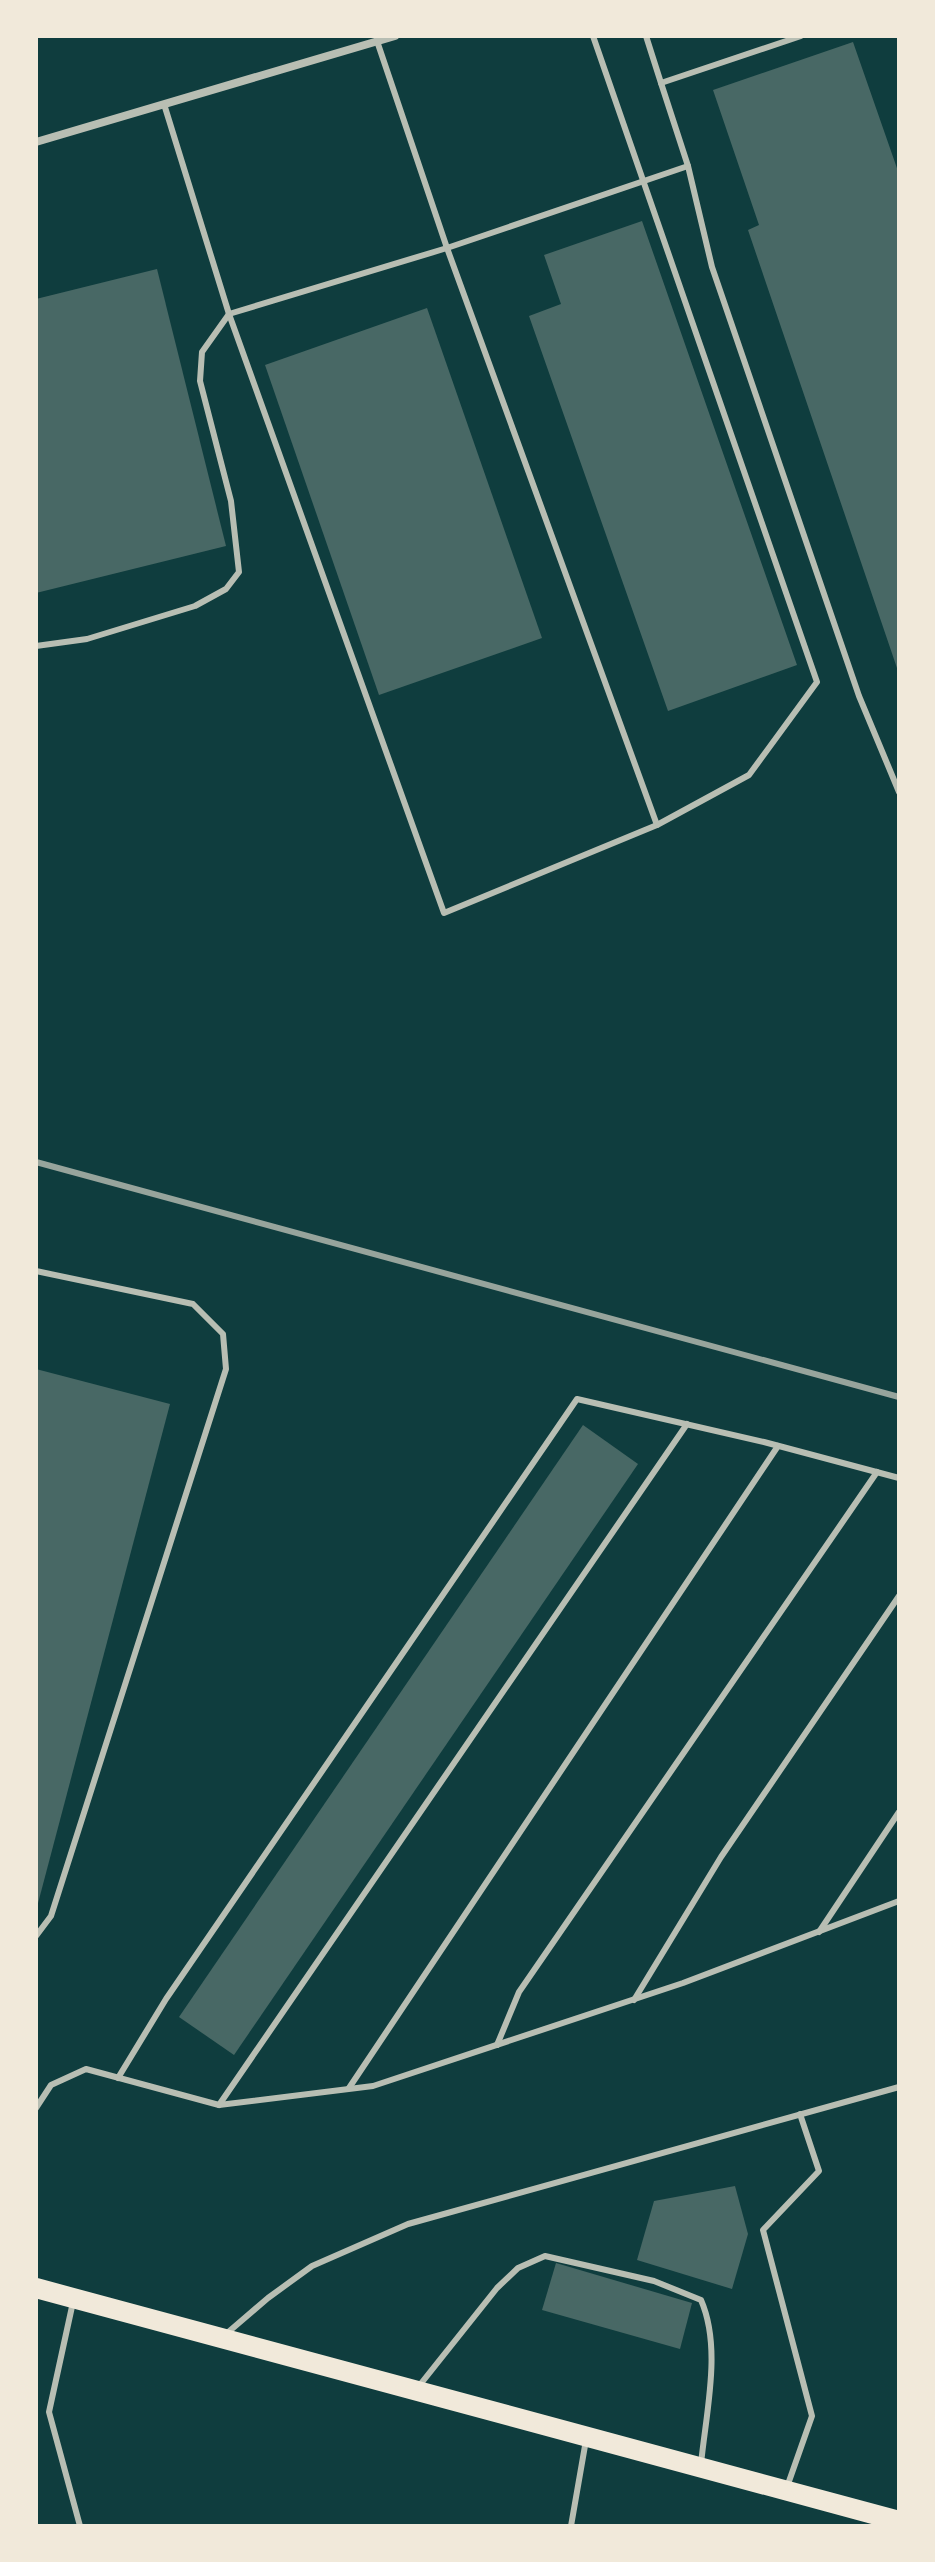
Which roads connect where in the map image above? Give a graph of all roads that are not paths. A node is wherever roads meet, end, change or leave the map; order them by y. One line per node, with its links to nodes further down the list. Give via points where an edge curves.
1 (395, 36): 5 (street)
2 (593, 36): 10 (lane)
3 (646, 36): 6 (lane)
4 (801, 36): 6 (lane)
5 (377, 41): 7 (street); 11 (lane)
6 (661, 83): 9 (lane)
7 (164, 104): 8 (street); 12 (lane)
8 (36, 142)
9 (688, 166): 10 (lane); 14 (lane, via 712,267 859,696)
10 (642, 180): 11 (lane); 15 (lane, via 817,682 749,775)
11 (447, 248): 12 (lane); 15 (lane)
12 (229, 314): 13 (lane, via 202,352 200,381 231,501 239,572 226,589 195,606 87,639); 15 (lane, via 444,913)
13 (36, 646)
14 (899, 792)
15 (657, 825)
16 (36, 1271): 25 (lane, via 193,1304 223,1334 226,1369 51,1916)
17 (687, 1424): 18 (lane); 28 (lane, via 577,1399 166,1999); 31 (lane)
18 (778, 1446): 19 (lane); 30 (lane)
19 (877, 1472): 20 (lane); 27 (lane, via 519,1992)
20 (899, 1478)
21 (899, 1596): 26 (lane, via 721,1857)
22 (899, 1812): 24 (lane)
23 (899, 1901): 24 (lane)
24 (819, 1932): 26 (lane)
25 (36, 1936)
26 (634, 2000): 27 (lane)
27 (497, 2045): 30 (lane)
28 (118, 2078): 31 (lane); 32 (lane, via 86,2069 51,2085)
29 (899, 2087): 33 (lane)
30 (349, 2089): 31 (lane)
31 (219, 2105)
32 (36, 2108)
33 (800, 2114): 36 (lane, via 408,2224 312,2266); 40 (lane, via 819,2171 763,2230 812,2416)
34 (36, 2288): 35 (main road)
35 (74, 2298): 36 (main road); 43 (lane, via 49,2412)
36 (221, 2338): 37 (main road)
37 (416, 2390): 38 (main road); 39 (lane, via 518,2268 545,2256 654,2281 701,2300 709,2319 713,2344)
38 (587, 2436): 39 (main road); 44 (lane)
39 (701, 2467): 40 (main road)
40 (786, 2490): 41 (main road)
41 (868, 2519): 42 (main road)
42 (899, 2521)
43 (80, 2526)
44 (571, 2526)

